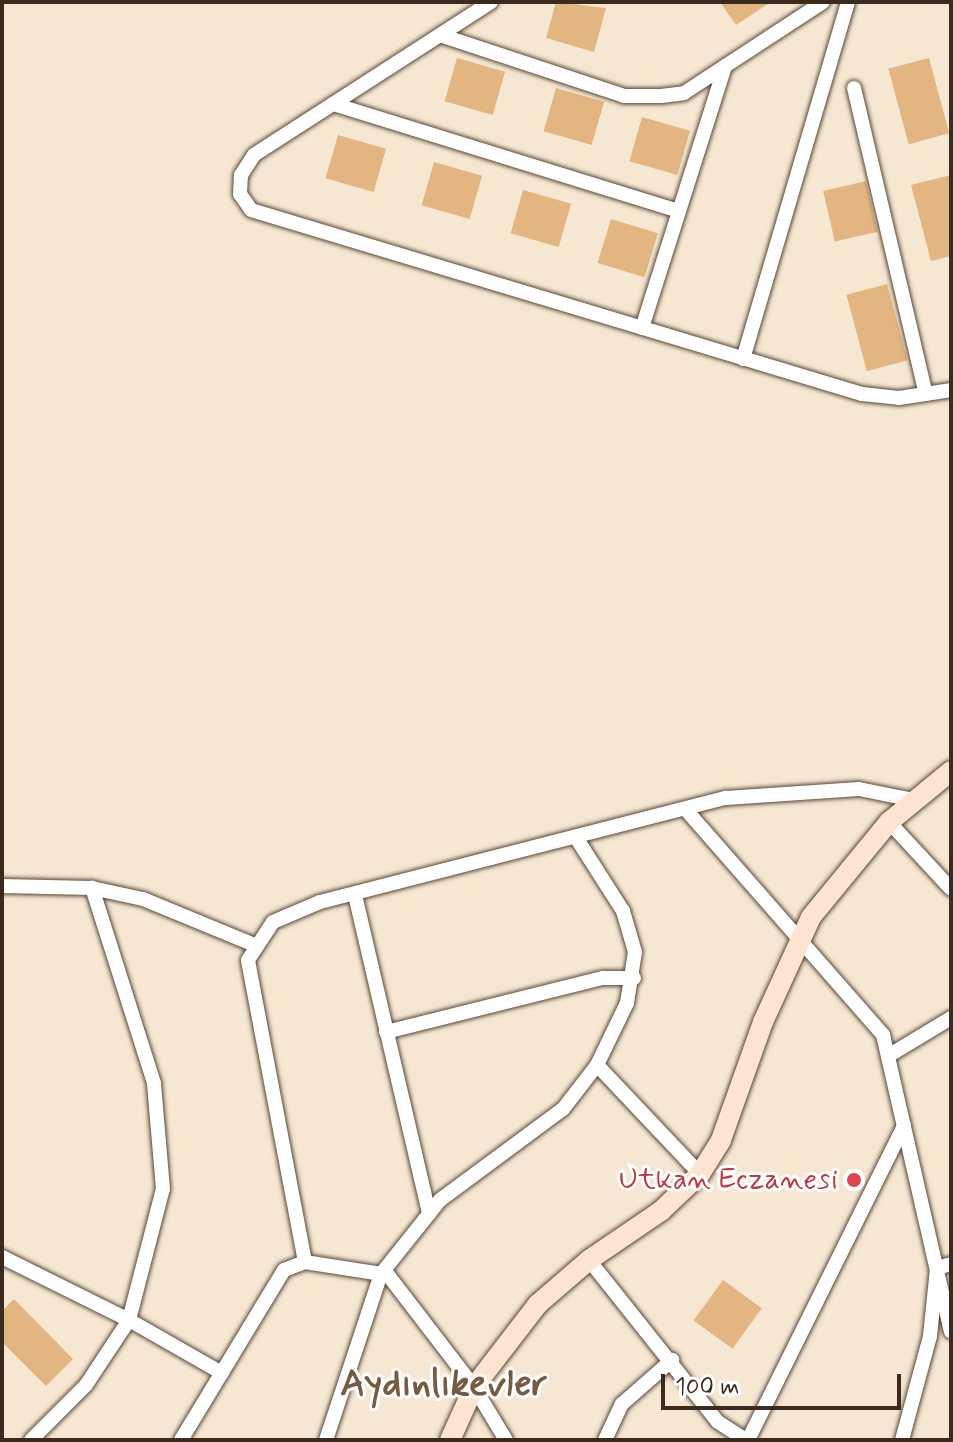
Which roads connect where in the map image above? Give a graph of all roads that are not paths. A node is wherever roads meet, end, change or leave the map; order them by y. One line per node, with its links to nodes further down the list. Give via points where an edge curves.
1 (491, 2): 4 (street)
2 (823, 2): 5 (street)
3 (848, 2): 10 (street)
4 (440, 35): 5 (street, via 624,96 684,93); 7 (street)
5 (725, 66): 8 (street)
6 (854, 88): 12 (street)
7 (333, 104): 8 (street); 9 (street, via 254,155 241,175 240,194 251,210)
8 (679, 211): 9 (street)
9 (642, 328): 10 (street)
10 (743, 359): 12 (street, via 862,394)
11 (951, 390): 12 (street)
12 (926, 394)
13 (951, 771): 14 (street)
14 (913, 800): 15 (street, via 859,789 726,798); 16 (street)
15 (687, 811): 17 (street); 22 (street)
16 (889, 822): 20 (street); 22 (street, via 840,876)
17 (577, 839): 21 (street); 24 (street, via 623,911 635,952)
18 (2, 886): 19 (street)
19 (92, 888): 23 (street, via 143,899); 37 (street, via 147,1058 162,1135 160,1217)
20 (951, 889)
21 (355, 895): 23 (street, via 273,922); 26 (street)
22 (800, 937): 27 (street, via 883,1035); 30 (street, via 721,1140)
23 (257, 946): 34 (street, via 248,960)
24 (634, 978): 26 (street, via 603,978); 28 (street)
25 (951, 1018): 27 (street)
26 (386, 1032): 31 (street)
27 (888, 1056): 29 (street)
28 (597, 1065): 30 (street); 31 (street, via 563,1109 440,1200)
29 (904, 1126): 35 (street); 48 (street)
30 (700, 1174): 33 (street, via 661,1211)
31 (429, 1214): 36 (street)
32 (2, 1257): 37 (street)
33 (589, 1260): 39 (street); 41 (street, via 517,1327)
34 (305, 1262): 36 (street); 40 (street, via 284,1270)
35 (944, 1266): 38 (street); 49 (street)
36 (381, 1274): 41 (street, via 388,1275); 44 (street)
37 (129, 1320): 40 (street); 42 (street, via 86,1385)
38 (951, 1331)
39 (672, 1360): 47 (street, via 622,1404); 48 (street, via 718,1422)
40 (222, 1373): 43 (street)
41 (474, 1387): 45 (street); 46 (street)
42 (31, 1440)
43 (181, 1440)
44 (326, 1440)
45 (450, 1440)
46 (506, 1440)
47 (605, 1440)
48 (747, 1440)
49 (902, 1440)

